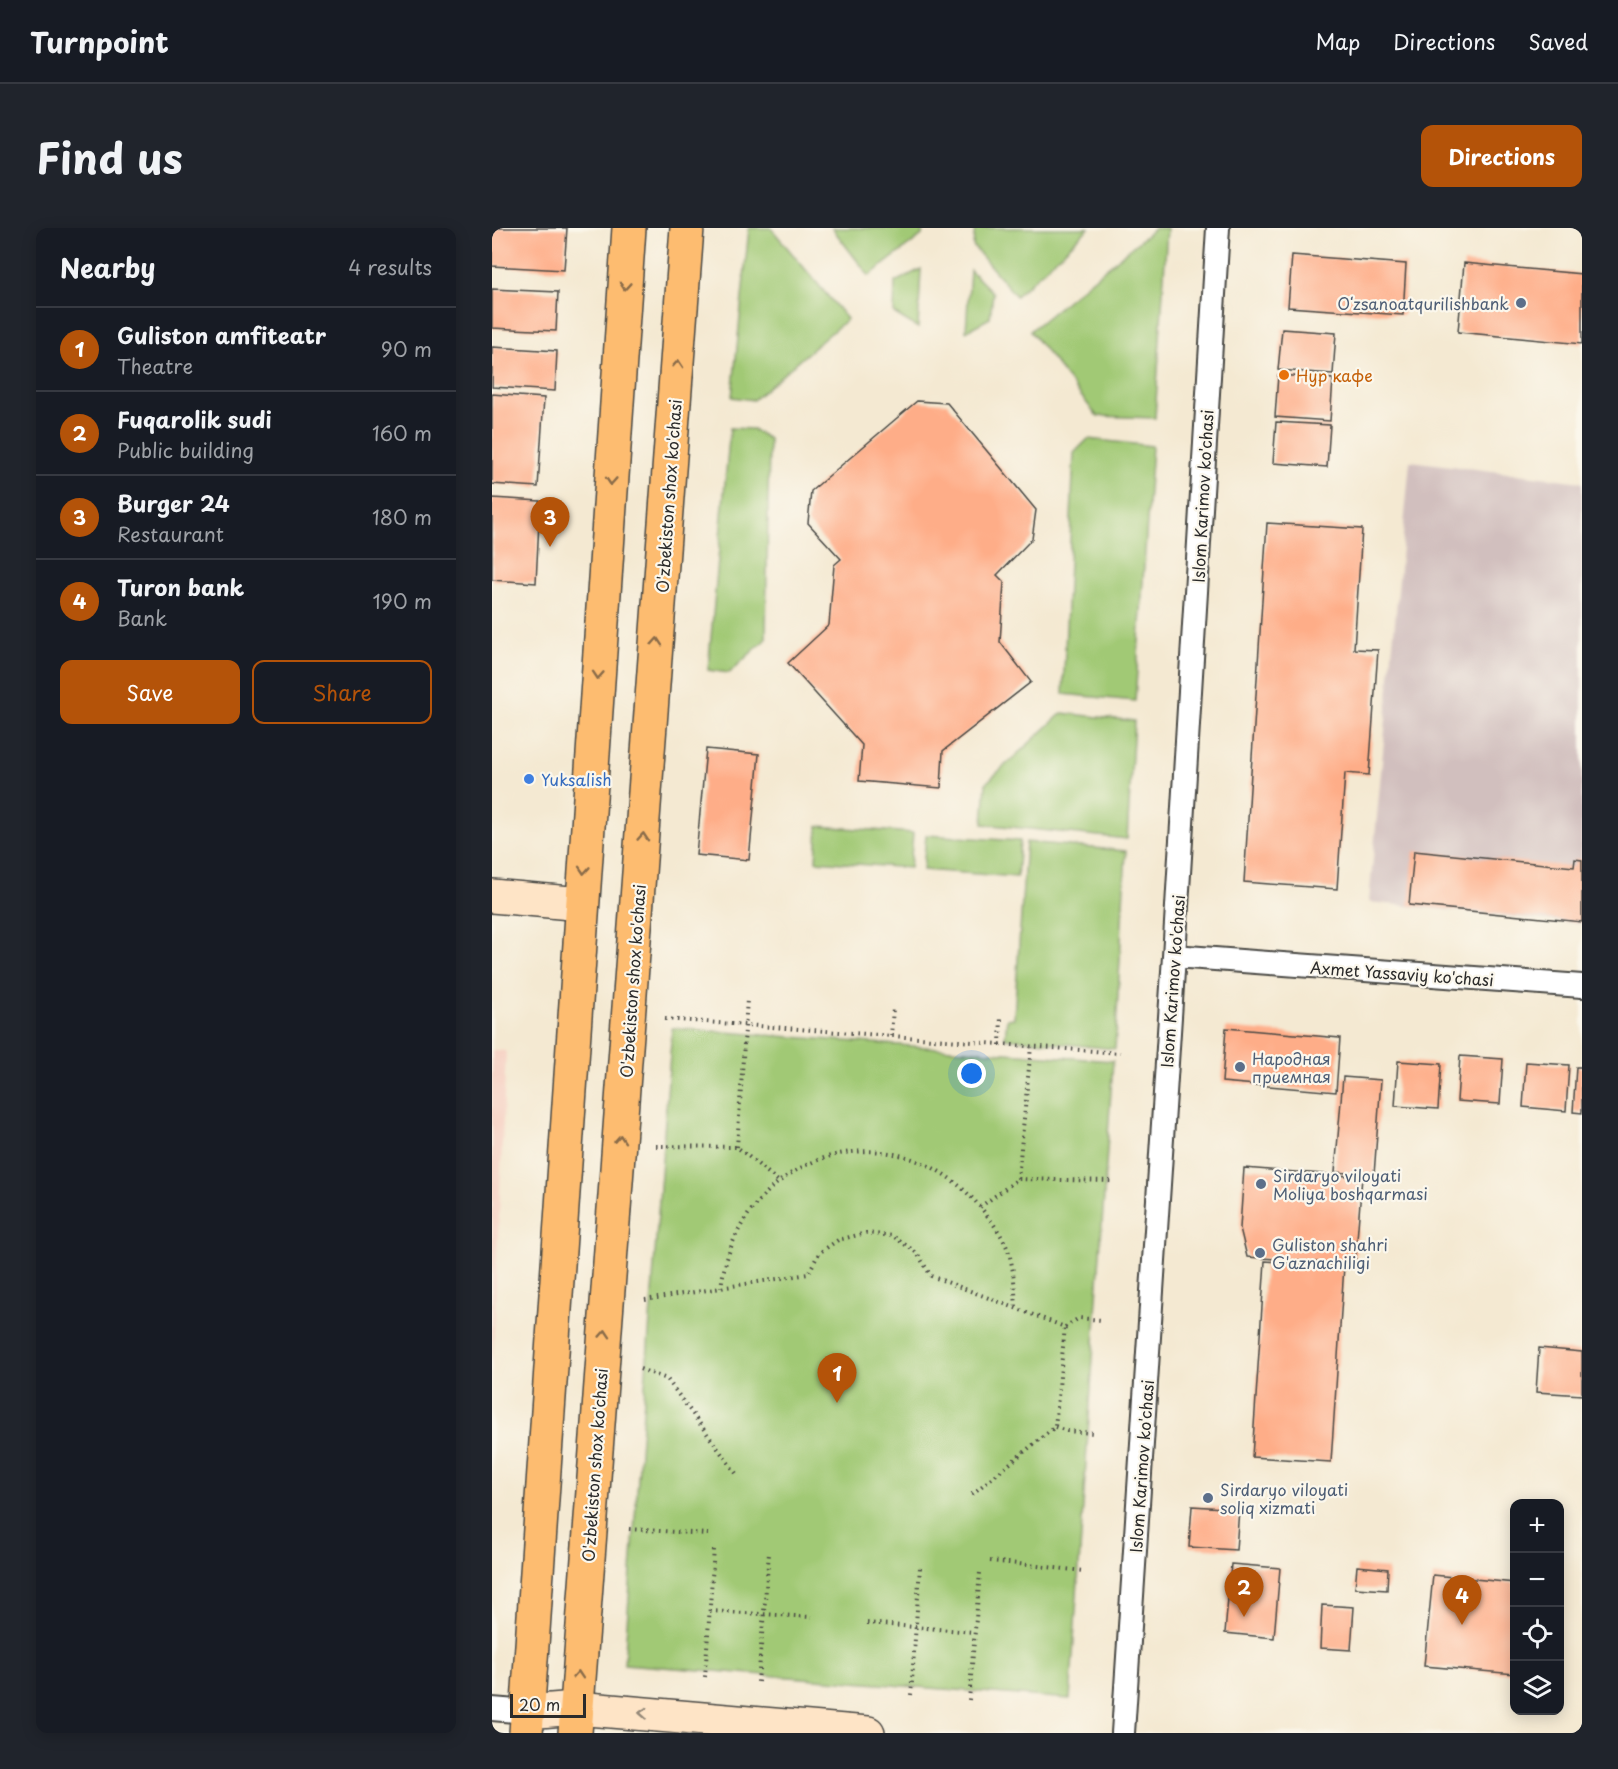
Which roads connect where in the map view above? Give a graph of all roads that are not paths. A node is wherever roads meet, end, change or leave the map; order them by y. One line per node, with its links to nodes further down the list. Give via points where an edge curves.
1 (628, 228): 5 (main road, one-way to 5)
2 (687, 228): 9 (main road, O'zbekiston shox ko'chasi, one-way to 2)
3 (1218, 228): 6 (street, Islom Karimov ko'chasi)
4 (492, 896): 5 (main road)
5 (582, 904): 10 (main road)
6 (1174, 956): 7 (street, Axmet Yassaviy ko'chasi); 12 (street, Islom Karimov ko'chasi)
7 (1582, 986)
8 (492, 1709): 10 (street)
9 (576, 1720): 10 (main road); 11 (main road, one-way to 9)
10 (535, 1726)
11 (868, 1733)
12 (1123, 1733)

